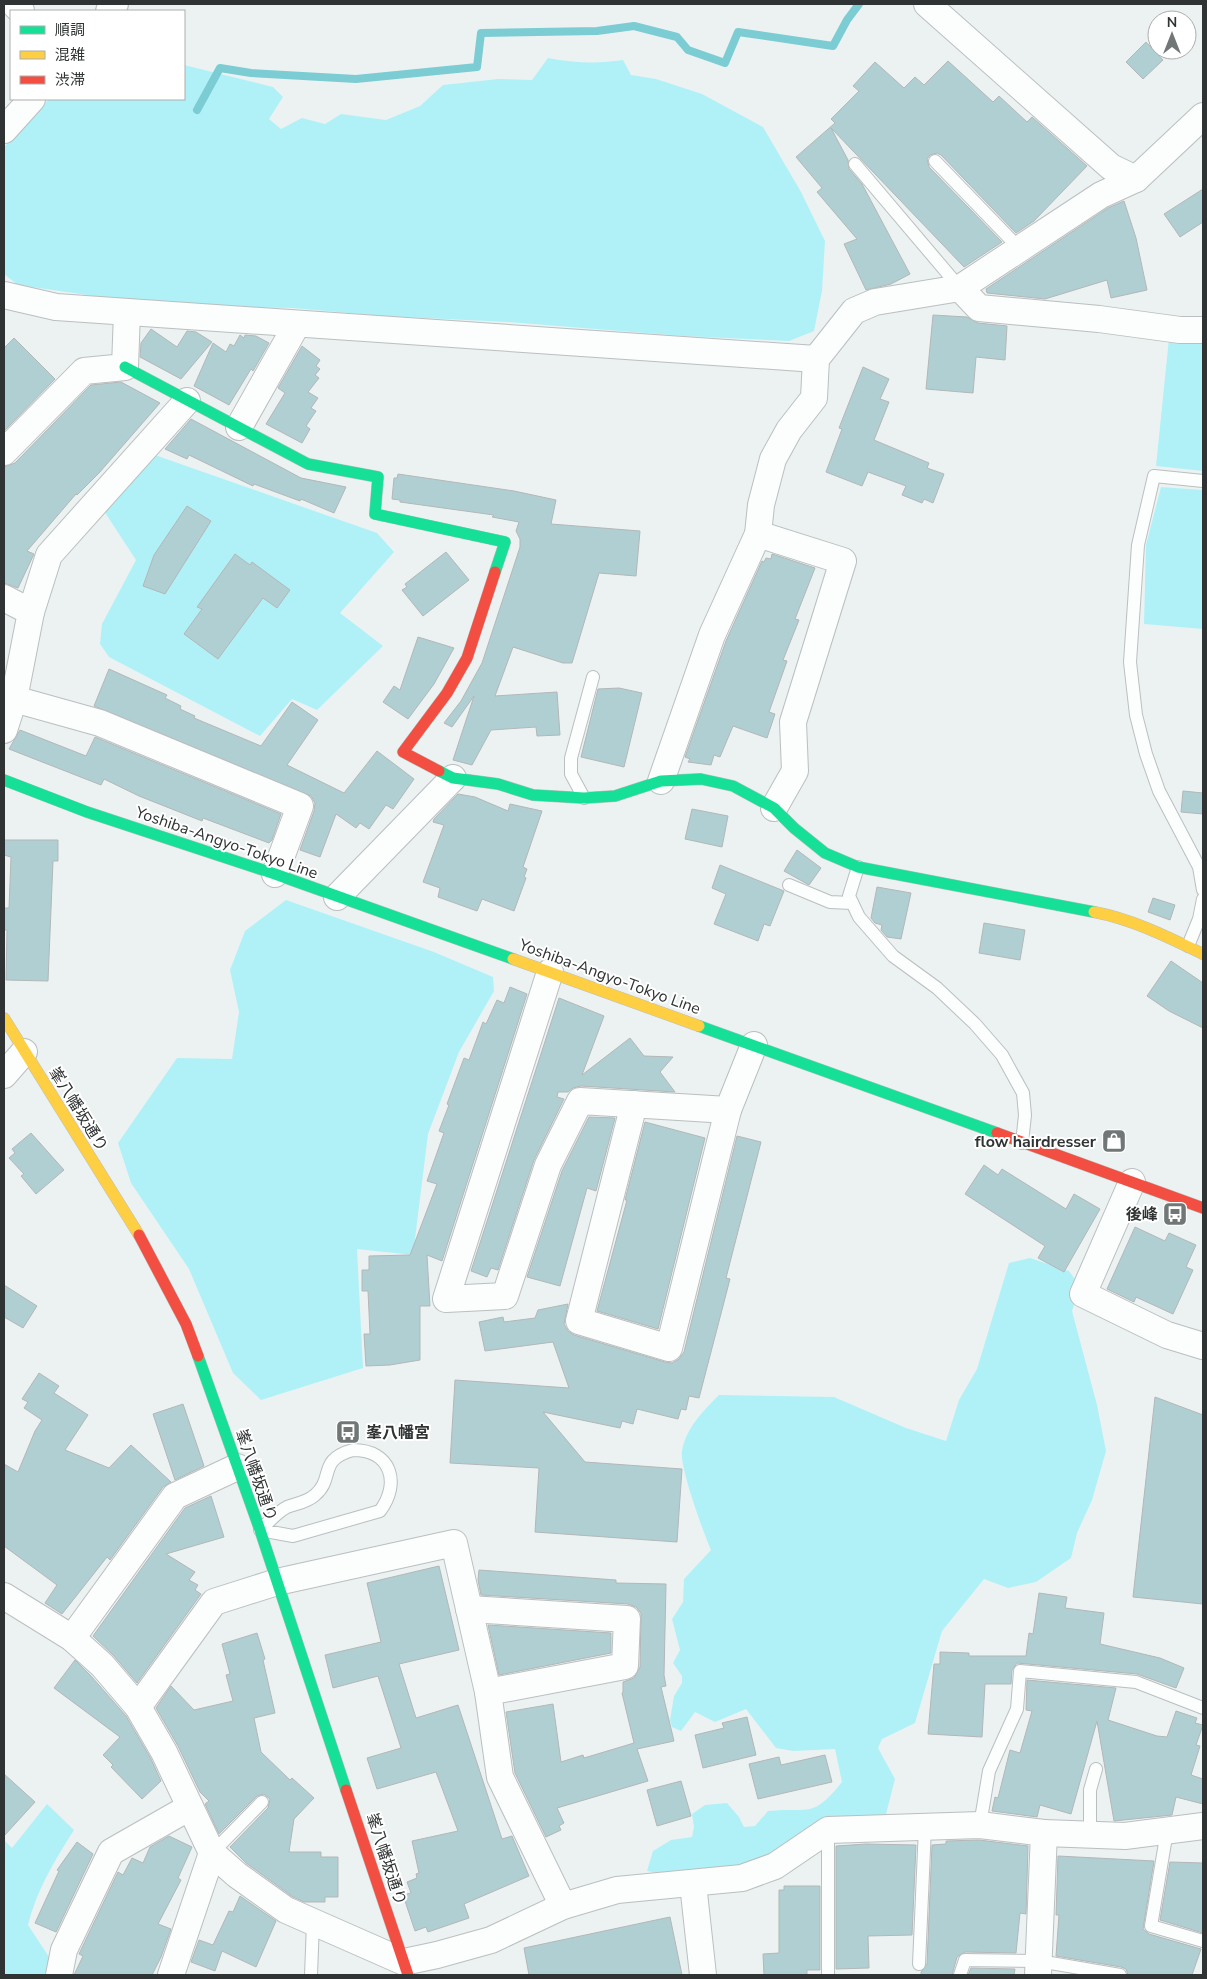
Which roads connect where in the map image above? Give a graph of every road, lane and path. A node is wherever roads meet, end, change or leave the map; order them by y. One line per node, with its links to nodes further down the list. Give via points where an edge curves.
1 (927, 4): 7 (street, via 1111,167)
2 (31, 100): 4 (street)
3 (1203, 116): 7 (street)
4 (4, 130)
5 (935, 161): 8 (lane)
6 (855, 164): 9 (lane)
7 (1136, 179): 8 (street, via 1101,195)
8 (1020, 249): 9 (street)
9 (960, 288): 13 (street, via 979,308); 14 (street, via 875,302 854,311)
10 (4, 295): 11 (street, via 56,307)
11 (127, 312): 12 (street); 15 (street)
12 (297, 324): 14 (street); 17 (street)
13 (1203, 330)
14 (816, 359): 20 (street, via 814,398 789,430 773,460 761,505)
15 (125, 367): 16 (street); 18 (street, via 84,371)
16 (188, 401): 17 (street); 22 (street, via 49,555)
17 (239, 427): 26 (street, via 308,464 378,477 375,514 506,542 468,658 404,752)
18 (4, 452)
19 (1203, 481): 34 (lane, via 1154,476 1138,544 1130,662 1136,715 1146,754 1159,791 1199,867)
20 (758, 534): 28 (street, via 712,635); 30 (street, via 843,561 793,722 795,772)
21 (4, 598): 22 (street)
22 (31, 612): 24 (street)
23 (593, 677): 29 (lane, via 571,758 571,774)
24 (14, 700): 25 (street); 32 (street, via 100,724 300,806)
25 (4, 730)
26 (452, 778): 29 (street, via 498,784 533,795); 35 (street)
27 (4, 780): 32 (street, Yoshiba-Angyo-Tokyo Line, via 87,812)
28 (662, 782): 29 (street, via 615,796); 30 (street, via 701,779 733,786)
29 (584, 798)
30 (774, 808): 31 (street, via 825,853)
31 (858, 867): 37 (lane, via 849,896); 38 (street, via 1110,915)
32 (275, 874): 35 (street, Yoshiba-Angyo-Tokyo Line)
33 (789, 885): 37 (lane, via 830,902)
34 (1203, 890)
35 (337, 897): 40 (street, Yoshiba-Angyo-Tokyo Line)
36 (1203, 899): 38 (lane)
37 (852, 903): 47 (lane, via 859,917 894,956 937,988 1002,1055 1024,1094)
38 (1188, 946): 39 (street)
39 (1203, 954)
40 (550, 972): 42 (street, Yoshiba-Angyo-Tokyo Line); 45 (street, via 446,1298 505,1296 548,1166 580,1101)
41 (4, 1018): 43 (street, 峯八幡坂通り)
42 (754, 1045): 46 (street); 47 (street, Yoshiba-Angyo-Tokyo Line)
43 (24, 1052): 44 (street); 51 (street, 峯八幡坂通り, via 166,1283 190,1333)
44 (4, 1075)
45 (634, 1104): 46 (street); 46 (street, via 579,1321 668,1348)
46 (728, 1110)
47 (1022, 1143): 48 (street, Yoshiba-Angyo-Tokyo Line)
48 (1132, 1182): 49 (street, Yoshiba-Angyo-Tokyo Line); 50 (street, via 1083,1294 1167,1335)
49 (1203, 1208)
50 (1203, 1346)
51 (237, 1467): 52 (street, 峯八幡坂通り); 56 (street, via 175,1496)
52 (260, 1530): 52 (lane, via 285,1508 306,1502 317,1494 327,1468 342,1453 364,1450 383,1461 389,1470 390,1494 380,1511 293,1536); 53 (street, 峯八幡坂通り)
53 (277, 1582): 55 (street, via 454,1543); 58 (street, via 214,1602); 77 (street, 峯八幡坂通り)
54 (4, 1596): 56 (street)
55 (469, 1609): 57 (street); 57 (street, via 627,1619 625,1666)
56 (72, 1638): 58 (street, via 102,1665)
57 (488, 1692): 72 (street, via 500,1777)
58 (138, 1707): 62 (street)
59 (1203, 1708): 63 (lane, via 1136,1682 1020,1671 1018,1709 989,1771)
60 (1096, 1768): 69 (lane, via 1090,1790)
61 (262, 1802): 70 (lane)
62 (190, 1807): 70 (street); 79 (street, via 111,1852 64,1950)
63 (980, 1825): 65 (street); 68 (street)
64 (1203, 1826): 67 (street)
65 (925, 1827): 66 (street); 75 (lane)
66 (828, 1830): 71 (street, via 776,1866 742,1878); 78 (lane)
67 (1167, 1831): 69 (street, via 1125,1836); 74 (lane, via 1151,1926)
68 (1044, 1833): 69 (street); 76 (street)
69 (1090, 1835)
70 (212, 1853): 73 (street, via 286,1910); 80 (street)
71 (693, 1884): 72 (street, via 617,1890); 82 (street)
72 (563, 1906): 77 (street, via 491,1940 437,1955)
73 (313, 1922): 77 (street); 81 (lane)
74 (1203, 1941)
75 (919, 1964)
76 (1039, 1968): 83 (lane, via 965,1960); 84 (lane)
77 (406, 1969)
78 (828, 1974)
79 (59, 1975)
80 (171, 1975)
81 (311, 1975)
82 (703, 1975)
83 (960, 1975)
84 (1120, 1975)

